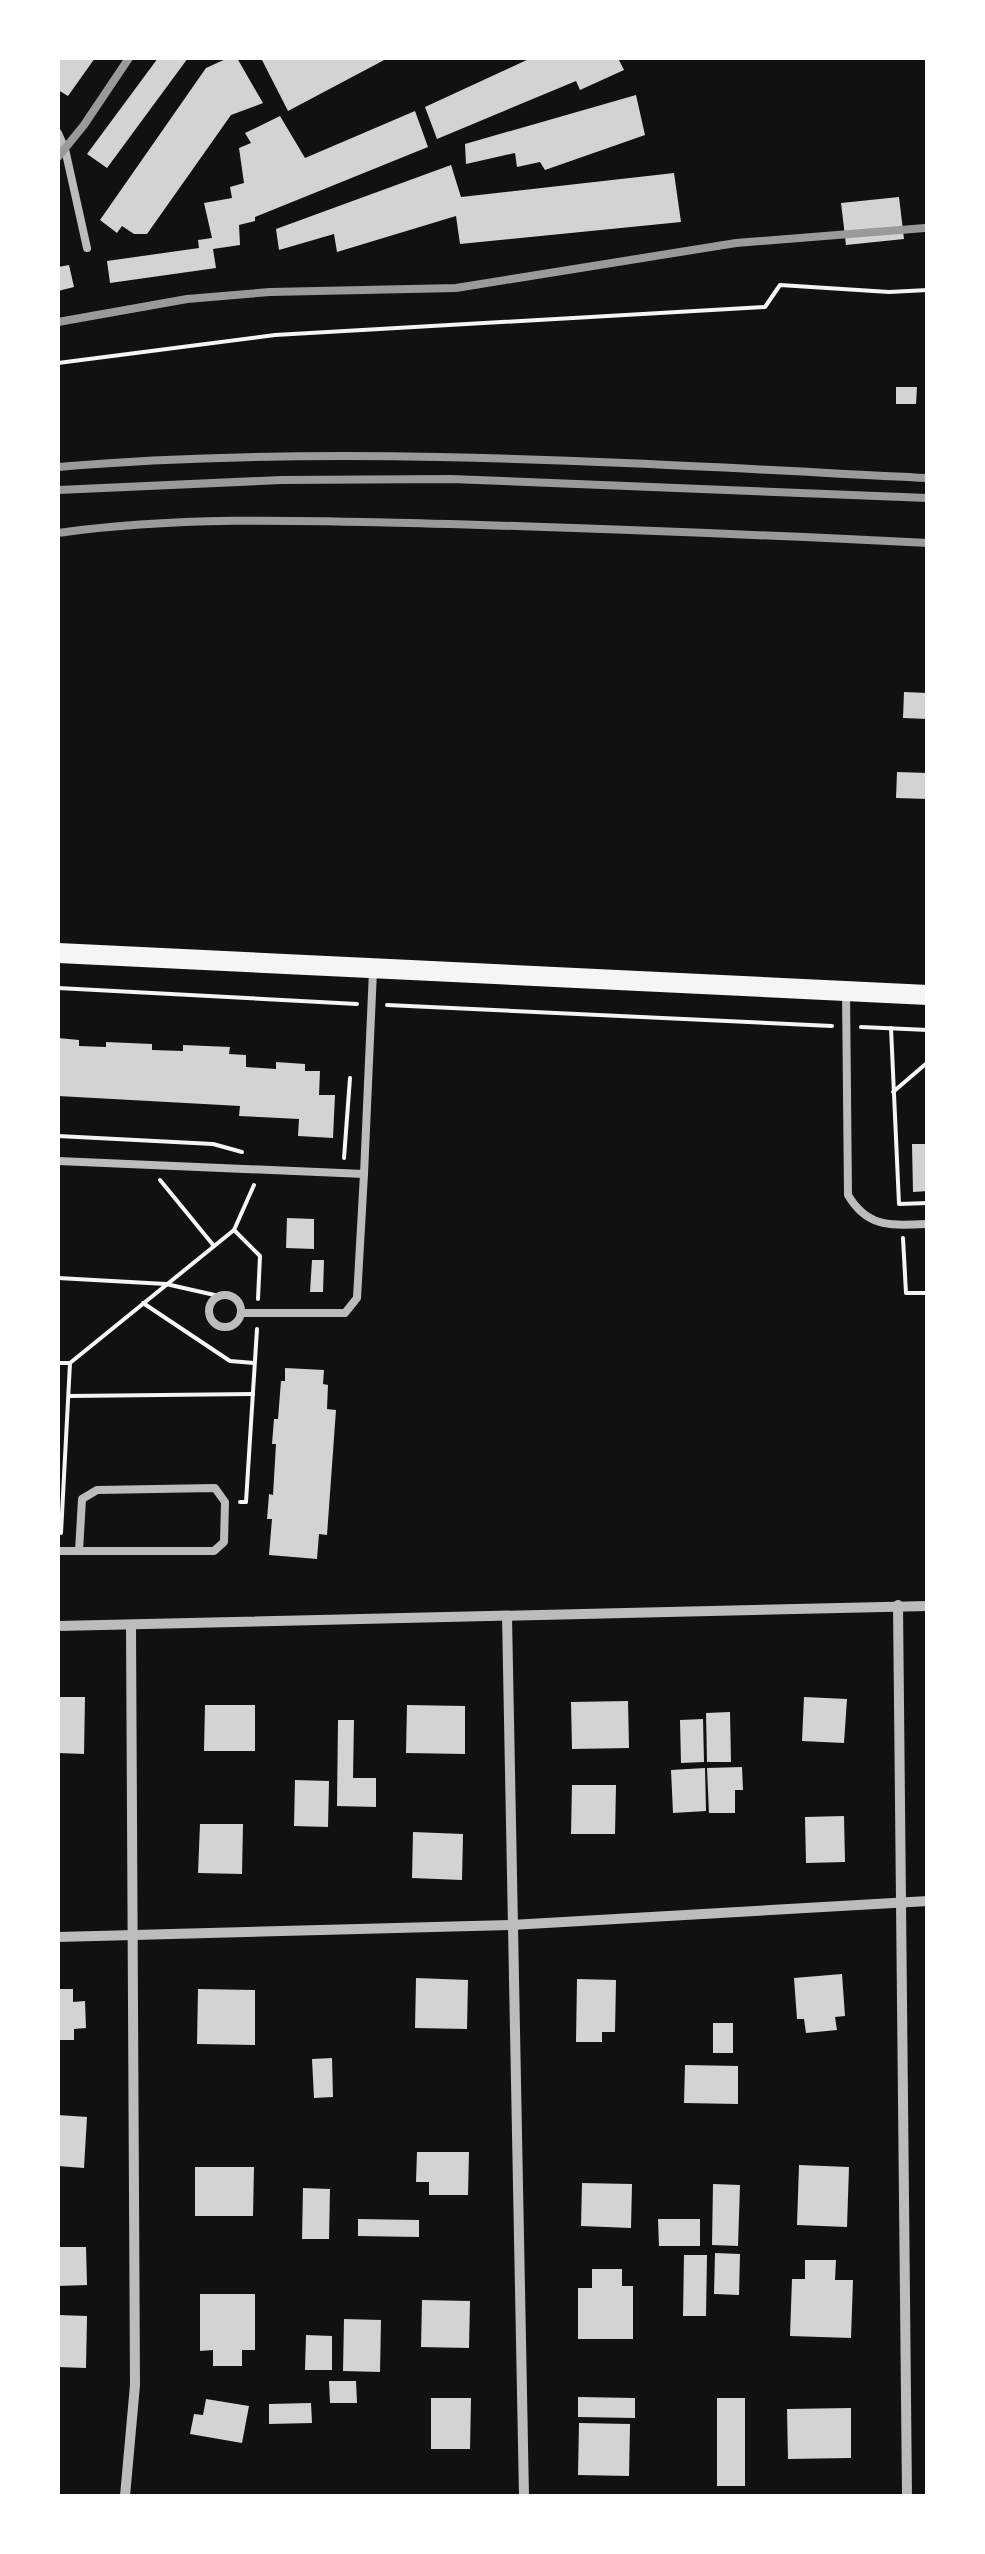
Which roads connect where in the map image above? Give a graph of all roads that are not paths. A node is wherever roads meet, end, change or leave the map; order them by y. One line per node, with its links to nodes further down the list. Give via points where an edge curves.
1 (58, 133): 2 (lane)
2 (88, 248)
3 (58, 953): 4 (main road)
4 (373, 966): 5 (main road); 8 (lane)
5 (846, 991): 6 (main road); 9 (lane, via 848,1196 858,1214 884,1224)
6 (928, 996)
7 (58, 1161): 8 (lane)
8 (364, 1174): 10 (lane, via 357,1298 344,1313)
9 (928, 1224)
10 (241, 1313): 10 (lane, via 233,1297 219,1296 208,1313 216,1325 230,1326)
11 (59, 1550): 12 (lane)
12 (79, 1551): 12 (lane, via 82,1499 96,1490 215,1488 225,1502 224,1542 214,1551)
13 (898, 1606): 14 (street); 15 (street); 18 (street)
14 (928, 1606)
15 (507, 1616): 17 (street); 20 (street)
16 (58, 1626): 17 (street)
17 (131, 1626): 21 (street)
18 (902, 1901): 19 (street); 20 (street); 25 (street)
19 (928, 1901)
20 (511, 1925): 21 (street); 24 (street)
21 (135, 1935): 22 (street); 23 (street, via 135,2385)
22 (58, 1937)
23 (125, 2496)
24 (524, 2496)
25 (906, 2496)

